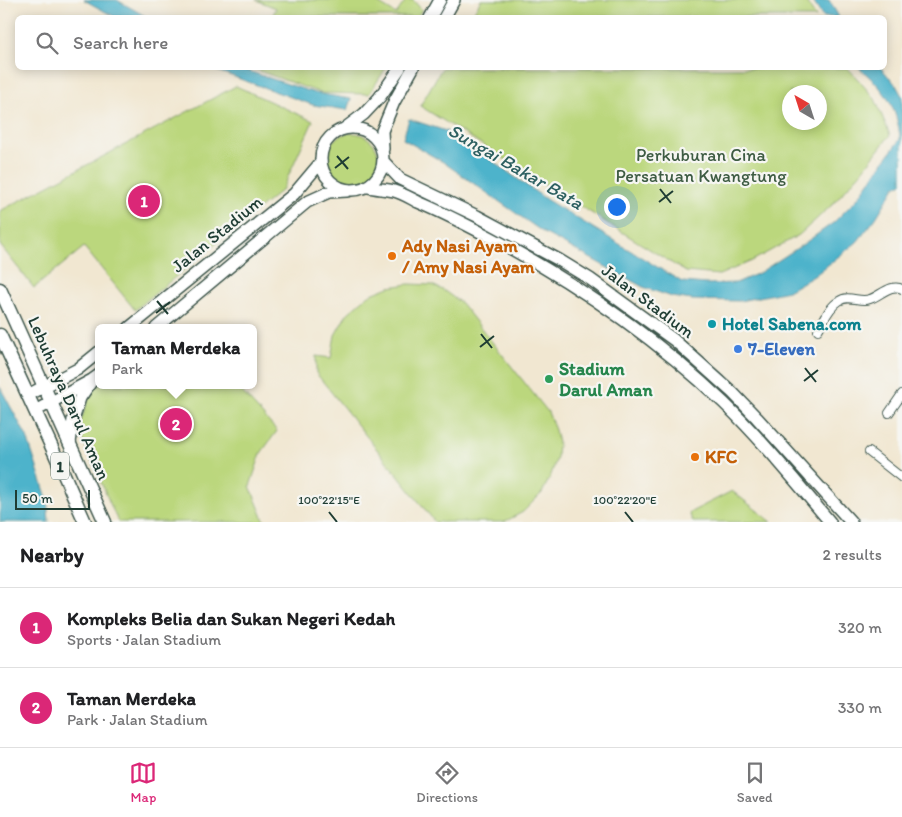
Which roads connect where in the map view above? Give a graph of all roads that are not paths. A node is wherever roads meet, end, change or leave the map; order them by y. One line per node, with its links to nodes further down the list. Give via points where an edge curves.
1 (440, 0): 3 (main road)
2 (454, 0): 4 (main road)
3 (432, 15)
4 (446, 15)
5 (399, 70): 7 (main road, via 379,98)
6 (412, 70): 8 (main road, via 382,131)
7 (344, 129): 8 (main road, via 362,130 372,135); 9 (main road, via 326,142)
8 (383, 156): 10 (main road, via 381,172); 33 (main road, Jalan Stadium, via 400,179 560,260 674,340 751,411)
9 (321, 162): 11 (main road, via 329,181); 14 (main road, Jalan Stadium, via 294,194)
10 (368, 187): 11 (main road); 32 (main road, Jalan Stadium, via 394,191 471,227 552,272 648,338 724,403)
11 (348, 190): 15 (main road, Jalan Stadium, via 328,192 307,202)
12 (0, 289): 21 (main road, Lebuhraya Darul Aman / 1)
13 (902, 289): 16 (street, via 892,287 867,300 842,298 831,308)
14 (134, 324)
15 (161, 324)
16 (818, 330)
17 (0, 336): 23 (main road, Lebuhraya Darul Aman / 1)
18 (95, 355): 21 (main road, via 78,369)
19 (95, 379): 24 (main road)
20 (95, 379): 27 (main road, via 80,398)
21 (45, 387): 23 (main road); 24 (main road, Lebuhraya Darul Aman / 1)
22 (902, 394): 26 (street)
23 (28, 395): 25 (main road, Lebuhraya Darul Aman / 1)
24 (52, 402): 25 (main road); 27 (main road, Lebuhraya Darul Aman / 1)
25 (35, 411): 30 (main road, Lebuhraya Darul Aman / 1)
26 (889, 413)
27 (70, 443): 31 (main road, Lebuhraya Darul Aman / 1)
28 (869, 452): 29 (street)
29 (902, 478)
30 (85, 522)
31 (105, 522)
32 (830, 522)
33 (851, 522)

